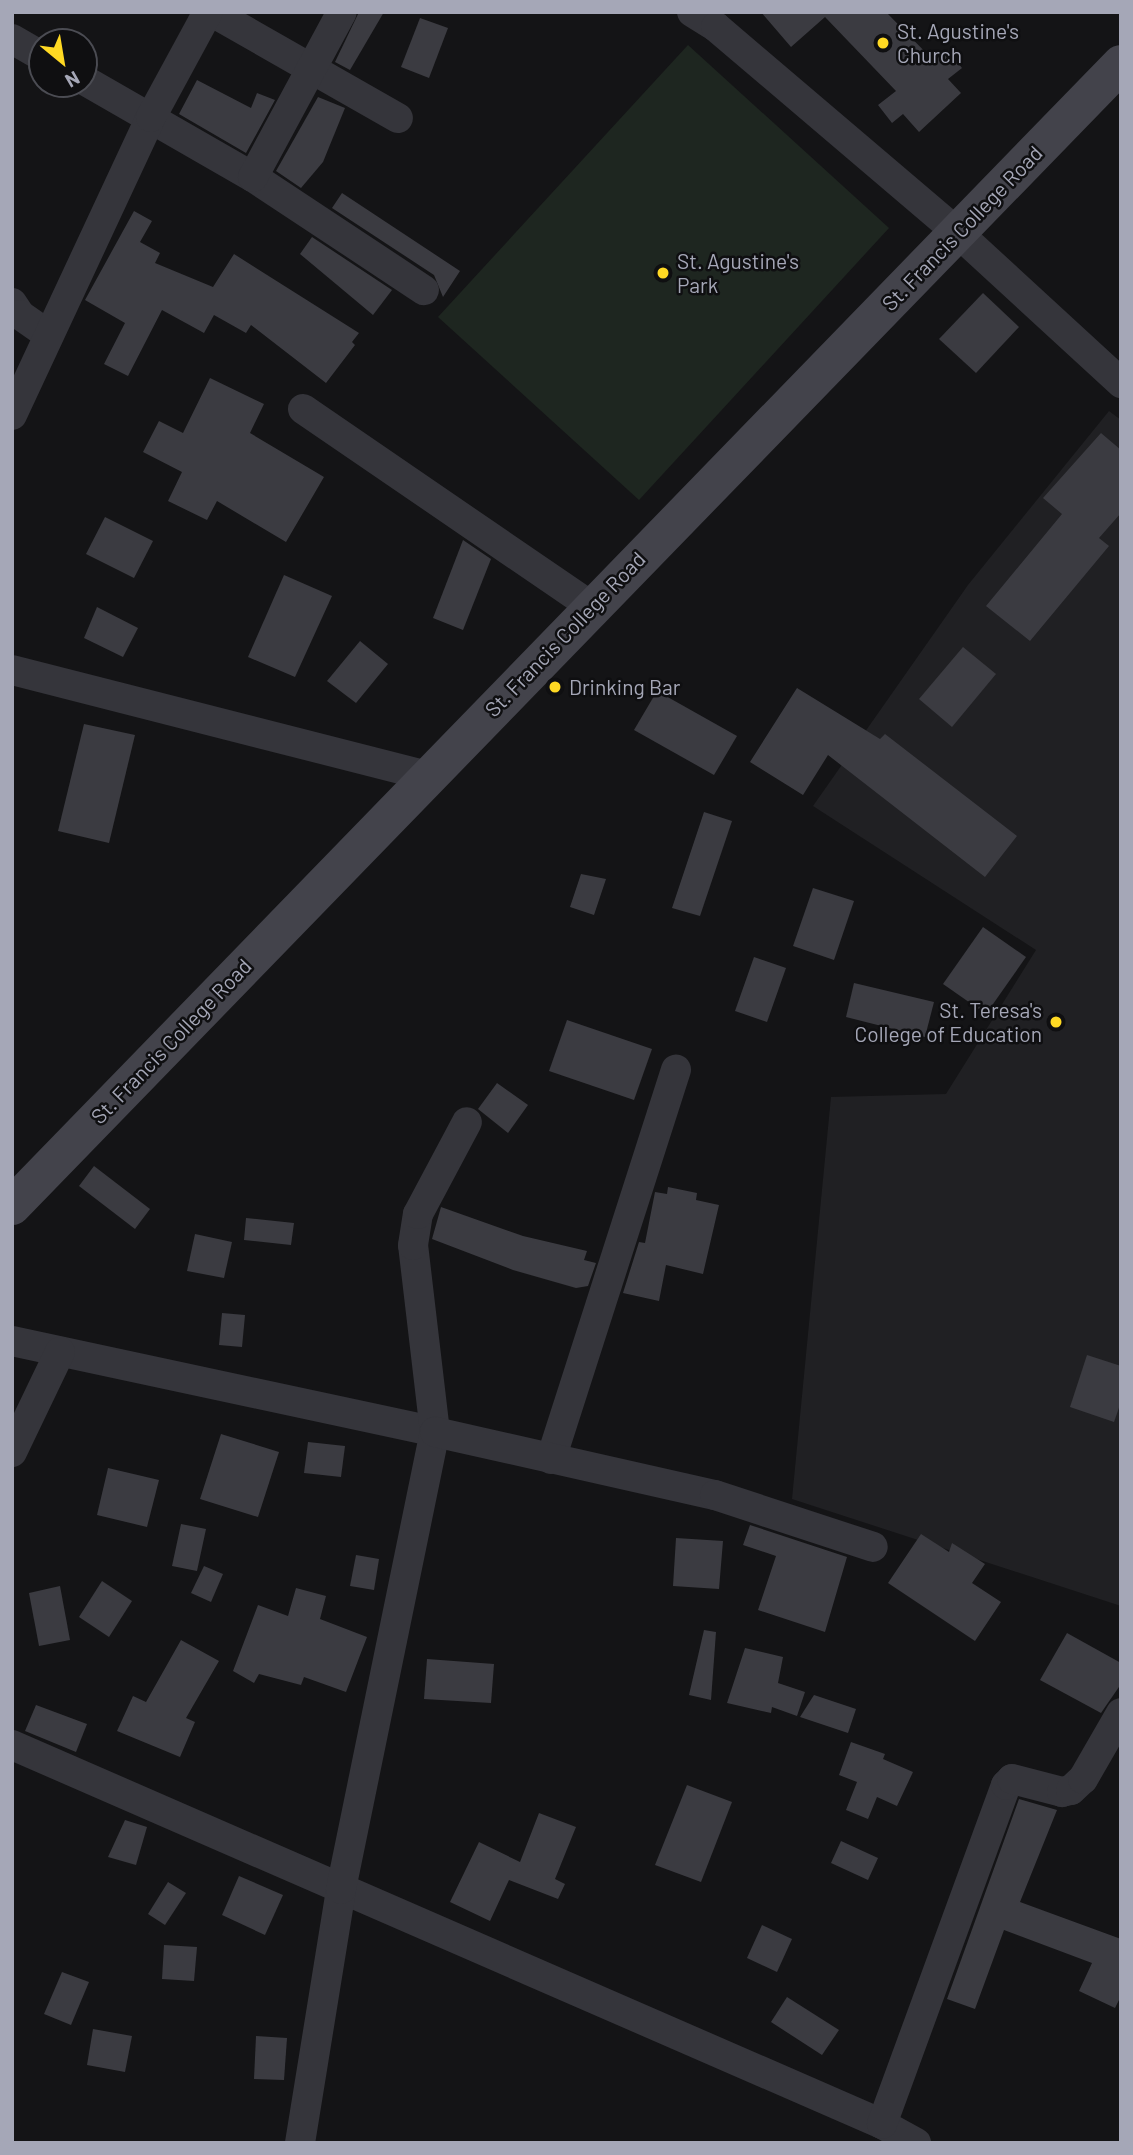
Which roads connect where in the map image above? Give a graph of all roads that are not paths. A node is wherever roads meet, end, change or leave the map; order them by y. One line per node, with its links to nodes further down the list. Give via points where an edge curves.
1 (210, 12): 7 (street); 9 (street)
2 (342, 12): 7 (street)
3 (692, 12): 12 (street, via 716,27)
4 (12, 39): 5 (street)
5 (28, 48)
6 (1121, 64): 12 (main road, St. Francis College Road)
7 (314, 70): 10 (street); 11 (street)
8 (98, 88): 9 (street)
9 (151, 117): 11 (street); 15 (street)
10 (398, 118)
11 (253, 177): 13 (street)
12 (958, 233): 16 (street); 19 (main road, St. Francis College Road)
13 (424, 290)
14 (12, 303): 15 (street, via 20,315)
15 (49, 335): 18 (street)
16 (1121, 383)
17 (303, 409): 19 (street)
18 (12, 415)
19 (592, 607): 21 (main road, St. Francis College Road)
20 (12, 670): 21 (street)
21 (427, 776): 24 (main road, St. Francis College Road)
22 (676, 1070): 29 (street)
23 (467, 1122): 27 (street, via 418,1214 414,1245)
24 (12, 1206)
25 (12, 1341): 26 (street)
26 (60, 1352): 27 (street); 28 (street)
27 (435, 1432): 29 (street); 33 (street)
28 (12, 1452)
29 (551, 1459): 30 (street, via 715,1495)
30 (873, 1548)
31 (1121, 1713): 34 (street, via 1072,1790 1062,1792 1020,1780 1006,1785)
32 (12, 1745): 33 (street)
33 (341, 1889): 34 (street); 35 (street)
34 (882, 2124): 36 (street)
35 (300, 2143)
36 (916, 2143)

